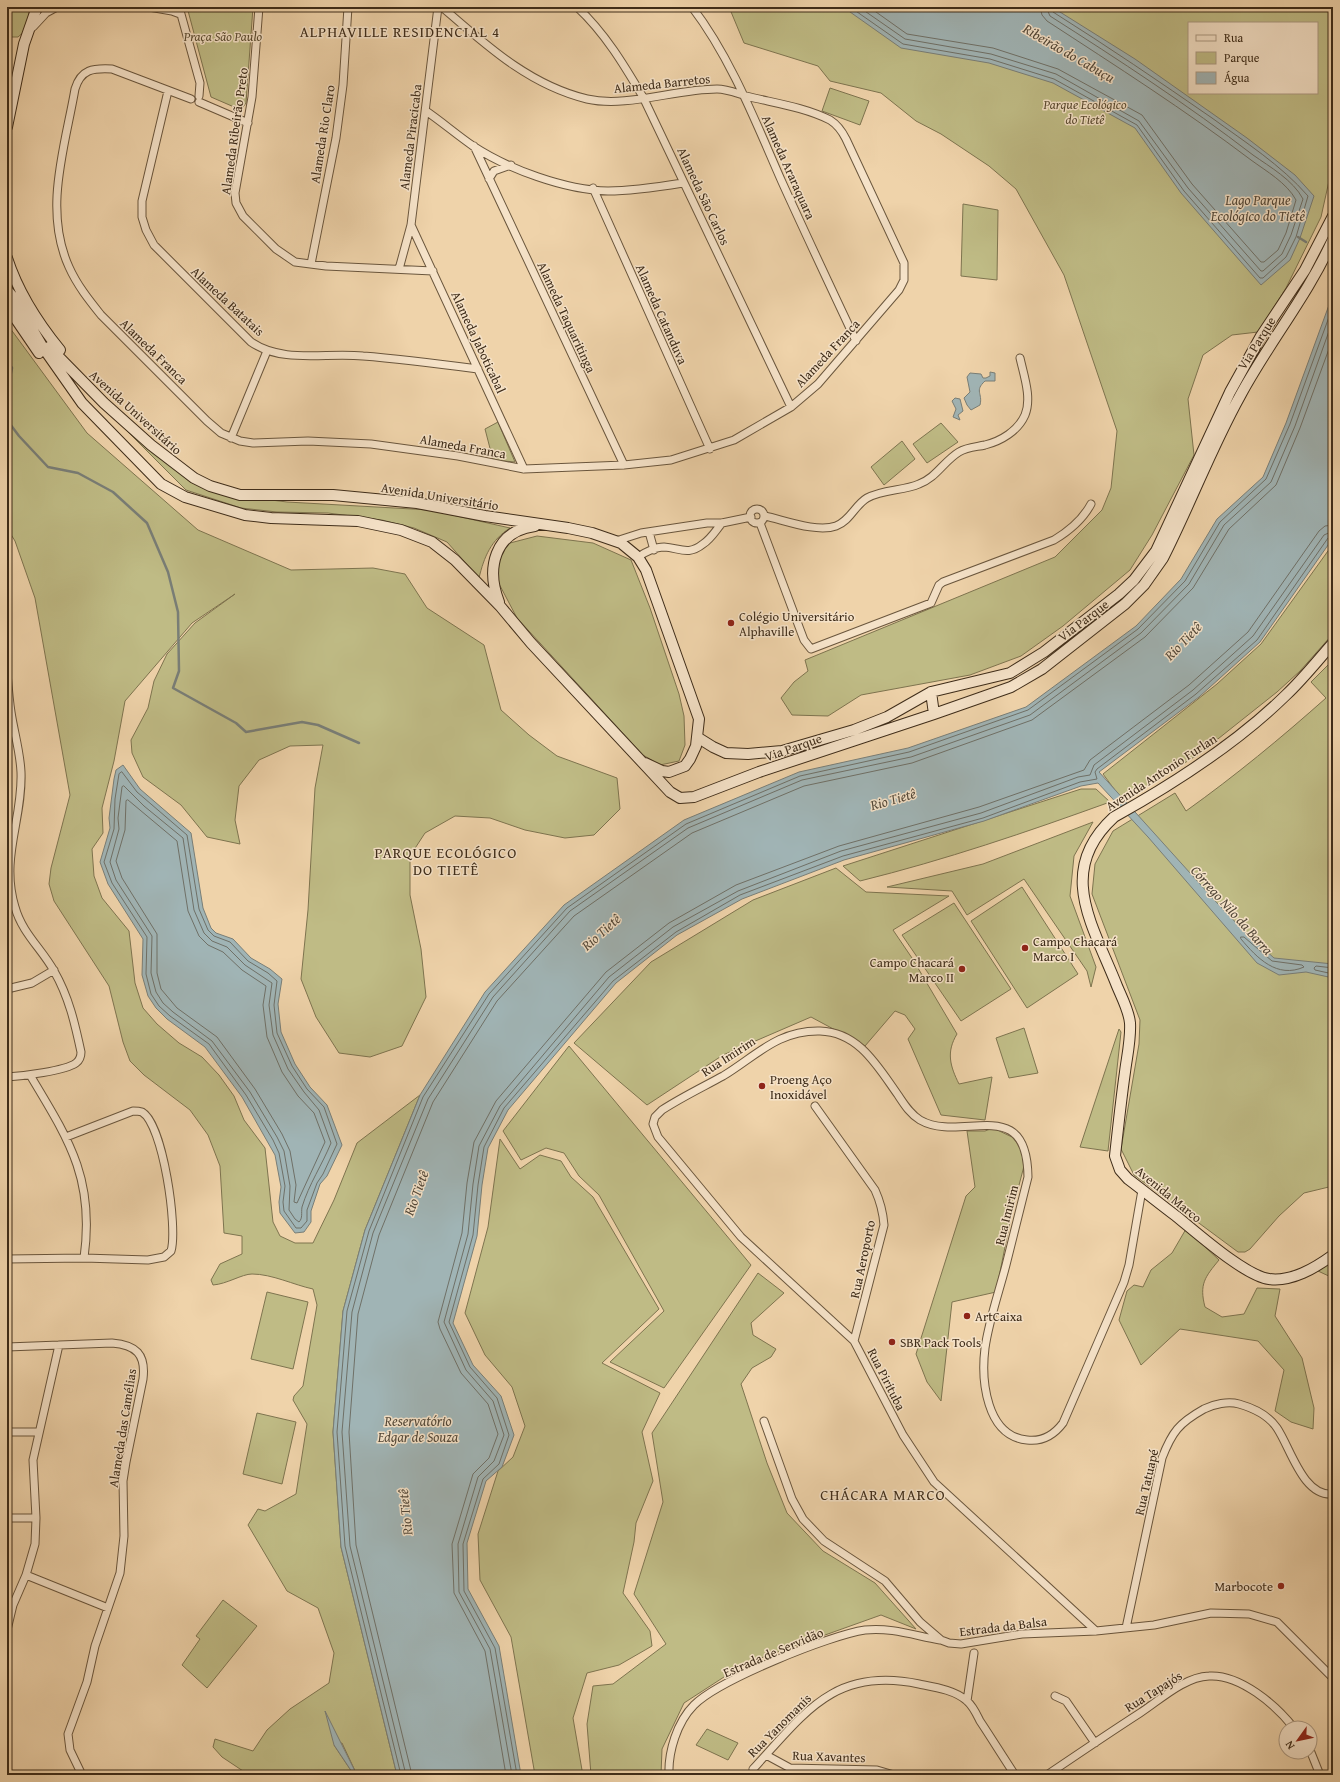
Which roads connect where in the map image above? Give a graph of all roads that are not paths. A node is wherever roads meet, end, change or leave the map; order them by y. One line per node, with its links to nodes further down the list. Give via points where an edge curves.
1 (37, 7): 11 (main road)
2 (57, 7): 11 (street, via 46,12)
3 (150, 7): 10 (street)
4 (260, 7): 17 (street, Alameda Ribeirão Preto)
5 (348, 7): 28 (street, Alameda Rio Claro, via 343,84 336,138)
6 (438, 7): 16 (street, Alameda Piracicaba)
7 (442, 7): 14 (street, Alameda Barretos, via 521,71 541,83 588,99 629,100)
8 (577, 7): 14 (street, Alameda São Carlos, via 618,54)
9 (692, 7): 13 (street, Alameda Araraquara)
10 (180, 11): 15 (street, via 198,76)
11 (28, 33): 18 (main road)
12 (168, 91): 15 (street, Alameda Franca, via 191,99 195,95); 35 (street, Alameda Batatais, via 142,201 142,217 146,230 162,255 251,342); 41 (street, Alameda Franca, via 112,69 90,70 78,80 58,180 57,223 68,266 97,310 207,421)
13 (744, 96): 14 (street, Alameda Barretos, via 716,89); 34 (street, Alameda Araraquara); 34 (street, Alameda Franca, via 785,104 818,115 837,125 899,253 905,272 904,280 899,290)
14 (643, 97): 22 (street, Alameda São Carlos)
15 (199, 99): 17 (street)
16 (426, 111): 19 (street); 25 (street, Alameda Piracicaba)
17 (248, 123): 28 (street, Alameda Ribeirão Preto, via 235,193 238,208 243,216 286,257 295,262)
18 (7, 127)
19 (474, 146): 20 (street); 21 (street, Alameda Taquaritinga)
20 (511, 165): 21 (street, via 494,171); 23 (street, via 566,184)
21 (489, 179): 43 (street, Alameda Taquaritinga)
22 (683, 183): 23 (street, via 629,190 606,191); 40 (street, Alameda São Carlos)
23 (593, 188): 42 (street, Alameda Catanduva)
24 (1333, 216): 58 (main road, Via Parque, via 1294,289 1246,362 1216,420 1156,551 1134,580 1025,666 995,678)
25 (411, 225): 29 (street, Alameda Piracicaba); 30 (street, Alameda Jaboticabal)
26 (1333, 239): 60 (main road, Via Parque, via 1308,289 1272,340 1239,397 1170,545 1144,585 1125,604 1028,678 994,694)
27 (7, 258): 39 (main road, via 22,293 39,322)
28 (311, 264): 29 (street, Alameda Ribeirão Preto)
29 (399, 269): 30 (street, Alameda Ribeirão Preto)
30 (433, 271): 37 (street, Alameda Jaboticabal)
31 (7, 290): 33 (main road, Avenida Universitário)
32 (7, 306): 38 (main road, via 60,381)
33 (30, 325): 38 (main road, Avenida Universitário); 39 (main road, Avenida Universitário, via 58,358)
34 (856, 341): 40 (street, Alameda Franca, via 818,384)
35 (267, 352): 37 (street, Alameda Batatais, via 361,355); 41 (street)
36 (1020, 358): 46 (street, via 1028,401 1025,414 1011,433 998,441 971,446 959,452 931,477 919,484 877,493 866,498 852,514 836,526 814,527)
37 (478, 369): 44 (street, Alameda Jaboticabal)
38 (82, 403): 55 (main road, Avenida Universitário, via 160,484 173,492 245,515 358,521 401,530 441,548)
39 (104, 403): 50 (main road, Avenida Universitário, via 172,463 194,478 225,491 240,495 367,497 417,502)
40 (791, 407): 42 (street, Alameda Franca, via 734,440)
41 (231, 438): 44 (street, Alameda Franca, via 253,443 308,441 371,444 458,456)
42 (710, 449): 43 (street, Alameda Franca, via 671,460)
43 (624, 465): 44 (street, Alameda Franca)
44 (524, 469)
45 (1091, 504): 49 (street, via 1069,530 1054,540 943,582 931,603 811,649 804,640)
46 (765, 516): 47 (street, via 756,508 751,512); 49 (street)
47 (751, 517): 48 (street); 49 (street, via 753,522)
48 (722, 523): 51 (street, via 707,522); 53 (street, via 704,544 691,550 677,551 664,547)
49 (760, 523)
50 (543, 525): 52 (main road, Avenida Universitário, via 586,531); 55 (main road, via 527,527 512,534 501,546 494,560 492,576)
51 (649, 532): 52 (street); 53 (street)
52 (616, 541): 54 (main road, Avenida Universitário)
53 (654, 550): 54 (street)
54 (638, 557): 61 (main road, Avenida Universitário, via 646,570 699,719)
55 (500, 606): 62 (main road, Avenida Universitário)
56 (1333, 643): 66 (main road, Avenida Antonio Furlan, via 1286,695 1249,727 1178,779 1114,817 1092,842 1084,862 1084,899)
57 (7, 672): 59 (street)
58 (931, 692): 60 (main road); 61 (main road, Via Parque, via 887,717 854,730 782,751 726,753 713,748)
59 (9, 714): 64 (street, via 19,749 21,771 19,807 11,846 10,889 21,924)
60 (934, 714): 63 (main road, Via Parque, via 759,772 694,797)
61 (698, 737): 62 (main road, Avenida Universitário, via 690,759 685,766 676,770 662,771)
62 (640, 760): 63 (main road, Avenida Universitário, via 670,792)
63 (680, 798)
64 (54, 970): 65 (street, via 32,983); 67 (street, via 69,1004 81,1057 75,1064)
65 (7, 989)
66 (1123, 1000): 72 (main road, Avenida Marco, via 1130,1022 1130,1034 1115,1156 1120,1170)
67 (30, 1075): 68 (street); 70 (street)
68 (7, 1077)
69 (815, 1106): 76 (street, Rua Aeroporto, via 875,1190 883,1215 884,1225)
70 (66, 1137): 74 (street, via 85,1192 87,1239); 74 (street, via 133,1111 142,1112 151,1124 159,1145 171,1199 172,1247 164,1257 148,1260)
71 (658, 1137): 72 (street, Rua Imirim, via 653,1124 655,1117 662,1110 723,1075 776,1040 793,1034 820,1031 834,1033 855,1043 870,1055 902,1102 918,1119 937,1126 992,1124 1016,1136 1027,1153 1028,1177 989,1331 984,1365 989,1402 997,1423 1006,1432 1028,1440 1048,1437 1063,1423 1124,1282); 76 (street, Rua Pirituba, via 741,1237)
72 (1142, 1190): 73 (main road, Avenida Marco, via 1225,1256 1267,1279 1278,1279 1311,1270)
73 (1333, 1255)
74 (84, 1258): 75 (street)
75 (7, 1259)
76 (854, 1341): 90 (street, Rua Pirituba, via 902,1435 934,1482)
77 (59, 1345): 78 (street, Alameda das Camélias); 81 (street); 87 (street, Alameda das Camélias, via 95,1342 126,1344 134,1349 143,1362 143,1379 123,1482 123,1559)
78 (7, 1347)
79 (764, 1421): 91 (street, via 792,1499 803,1519 824,1541 885,1581 920,1622)
80 (7, 1432): 81 (street)
81 (38, 1432): 84 (street, via 33,1460)
82 (1333, 1494): 88 (street, Rua Tatuapé, via 1319,1492 1311,1487 1276,1427 1259,1412 1234,1403 1207,1407 1197,1413 1177,1428 1168,1441 1162,1458)
83 (7, 1518): 84 (street)
84 (36, 1518): 85 (street, via 34,1544)
85 (26, 1575): 86 (street); 87 (street)
86 (10, 1606): 89 (street)
87 (108, 1608): 101 (street, Alameda das Camélias, via 95,1646 87,1682 68,1734 70,1750)
88 (1126, 1628): 90 (street, Estrada da Balsa); 93 (street, Estrada da Balsa, via 1211,1613 1264,1617 1285,1628)
89 (7, 1630)
90 (1096, 1631): 91 (street, Estrada da Balsa, via 1022,1634 961,1644 949,1644)
91 (940, 1640): 102 (street, Estrada de Servidão, via 886,1629 866,1630 816,1645 735,1679 702,1698 686,1715 668,1762)
92 (974, 1654): 95 (street)
93 (1333, 1678)
94 (1055, 1696): 97 (street, via 1066,1702)
95 (967, 1701): 98 (street, Rua Yanomanis, via 936,1688 908,1682 884,1679 852,1685 829,1694 814,1704); 104 (street)
96 (1286, 1720): 97 (street, Rua Tapajós, via 1276,1709 1232,1679 1208,1676 1189,1682)
97 (1095, 1742): 105 (street, Rua Tapajós)
98 (766, 1755): 100 (street, Rua Yanomanis); 103 (street, Rua Xavantes, via 790,1768 878,1770)
99 (1314, 1760): 106 (street)
100 (753, 1769)
101 (82, 1775)
102 (669, 1775)
103 (894, 1775)
104 (1015, 1775)
105 (1046, 1775)
106 (1320, 1775)

